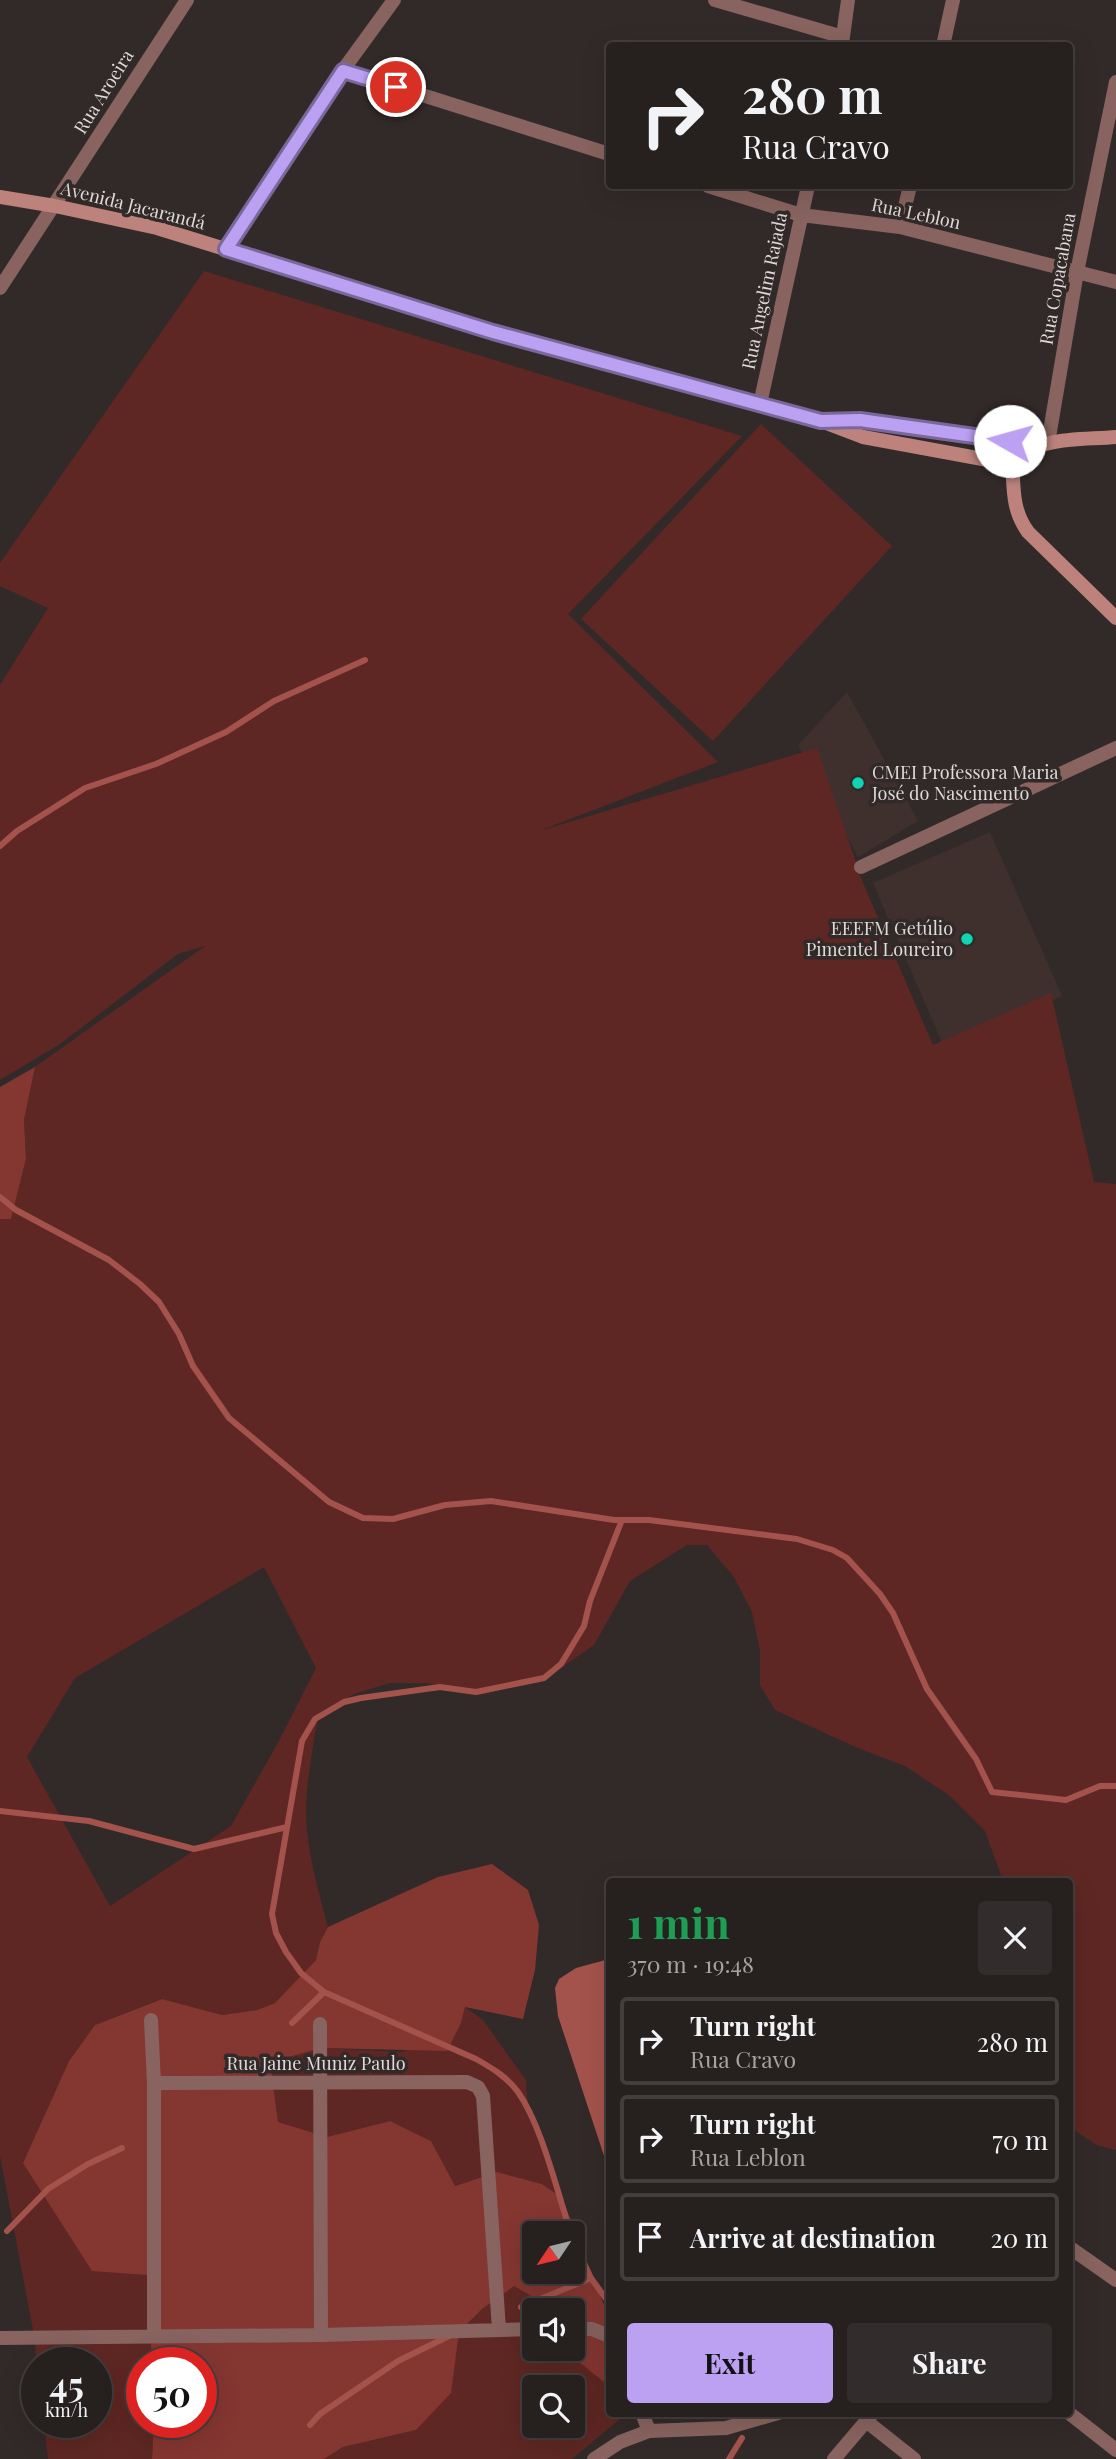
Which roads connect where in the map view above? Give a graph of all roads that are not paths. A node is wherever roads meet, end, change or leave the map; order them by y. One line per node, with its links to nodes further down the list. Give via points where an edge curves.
1 (175, 0): 7 (street)
2 (187, 0): 7 (street, Rua Aroeira)
3 (394, 0): 10 (street)
4 (715, 0): 8 (street)
5 (848, 0): 8 (street)
6 (953, 0): 9 (street)
7 (174, 18): 17 (street, Rua Aroeira)
8 (842, 41)
9 (944, 42)
10 (343, 71): 12 (street); 20 (street)
11 (1116, 82): 21 (street, Rua Copacabana)
12 (606, 153)
13 (718, 189): 18 (street, Rua Leblon)
14 (807, 189): 18 (street, Rua Angelim Rajada)
15 (909, 189): 19 (street)
16 (0, 197): 17 (main road, Avenida Jacarandá)
17 (55, 206): 20 (main road, Avenida Jacarandá, via 157,228); 23 (street, Rua Aroeira)
18 (801, 215): 19 (street, Rua Leblon); 24 (street, Rua Angelim Rajada)
19 (900, 227): 21 (street, Rua Leblon)
20 (226, 249): 24 (main road, Avenida Jacarandá, via 493,332)
21 (1077, 272): 22 (street, Rua Leblon); 28 (street, Rua Copacabana)
22 (1116, 282)
23 (0, 288)
24 (760, 404): 25 (main road, Avenida Jacarandá)
25 (821, 421): 27 (main road, Avenida Jacarandá, via 860,420); 29 (main road, Avenida Jacarandá, via 863,437 988,460)
26 (1116, 437): 28 (main road, Avenida Jacarandá)
27 (1010, 441): 28 (main road, Avenida Jacarandá); 29 (main road)
28 (1048, 443): 29 (main road, Avenida Jacarandá)
29 (1012, 459): 30 (main road, via 1018,519)
30 (1116, 618)
31 (1116, 748): 32 (street)
32 (860, 867)
33 (151, 2020): 35 (street)
34 (320, 2024): 36 (street)
35 (154, 2083): 36 (street, Rua Jaine Muniz Paulo); 44 (street)
36 (320, 2083): 39 (street, Rua Jaine Muniz Paulo, via 467,2082 478,2087 483,2096); 42 (street)
37 (1073, 2250): 38 (street)
38 (1116, 2280)
39 (499, 2329): 40 (street); 42 (street)
40 (522, 2329)
41 (585, 2329): 43 (street)
42 (321, 2335): 44 (street)
43 (606, 2335)
44 (154, 2336): 45 (street)
45 (0, 2339)
46 (1073, 2416): 51 (street)
47 (644, 2417): 50 (street)
48 (764, 2417): 50 (street, via 726,2428)
49 (869, 2417): 53 (street); 54 (street)
50 (649, 2431): 52 (street)
51 (1116, 2449)
52 (594, 2459)
53 (834, 2459)
54 (914, 2459)

